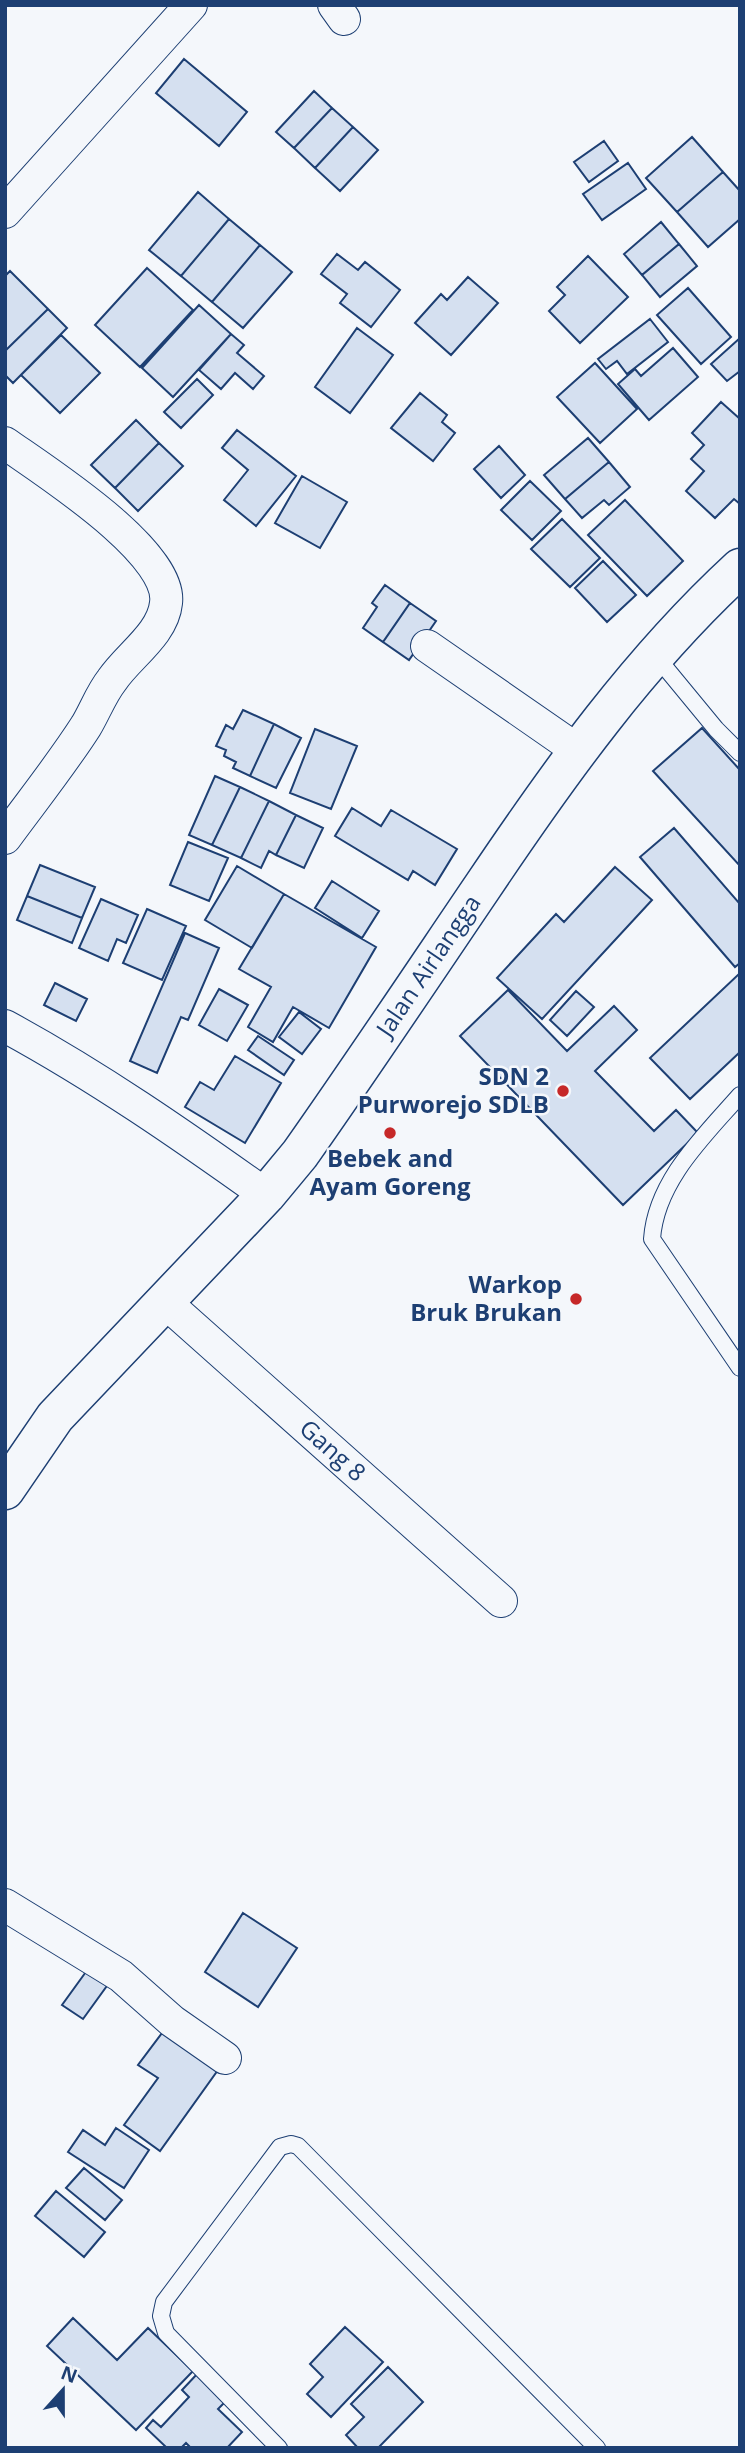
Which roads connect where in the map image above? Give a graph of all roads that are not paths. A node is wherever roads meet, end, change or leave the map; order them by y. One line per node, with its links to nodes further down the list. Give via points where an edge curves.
1 (191, 5): 2 (street)
2 (5, 212)
3 (5, 443): 9 (street, via 94,506 147,557 164,584 167,603 157,626 112,679 86,726)
4 (740, 568): 6 (main road, Jalan Airlangga)
5 (427, 646): 7 (street)
6 (656, 655): 7 (main road, Jalan Airlangga); 8 (lane)
7 (577, 750): 12 (main road, Jalan Airlangga, via 339,1099)
8 (740, 753)
9 (5, 838)
10 (5, 1026): 12 (street, via 169,1126)
11 (740, 1095): 14 (lane, via 680,1164 660,1205 652,1239)
12 (267, 1195): 13 (main road, Jalan Airlangga)
13 (164, 1302): 15 (main road, Jalan Airlangga, via 55,1417); 16 (street, Gang 8)
14 (740, 1368)
15 (5, 1490)
16 (501, 1601)
17 (5, 1905): 18 (street, via 121,1976 172,2021)
18 (225, 2058)
19 (279, 2448): 20 (lane, via 166,2333 161,2316 164,2302 257,2177 280,2147 291,2144 298,2146)
20 (597, 2448)

